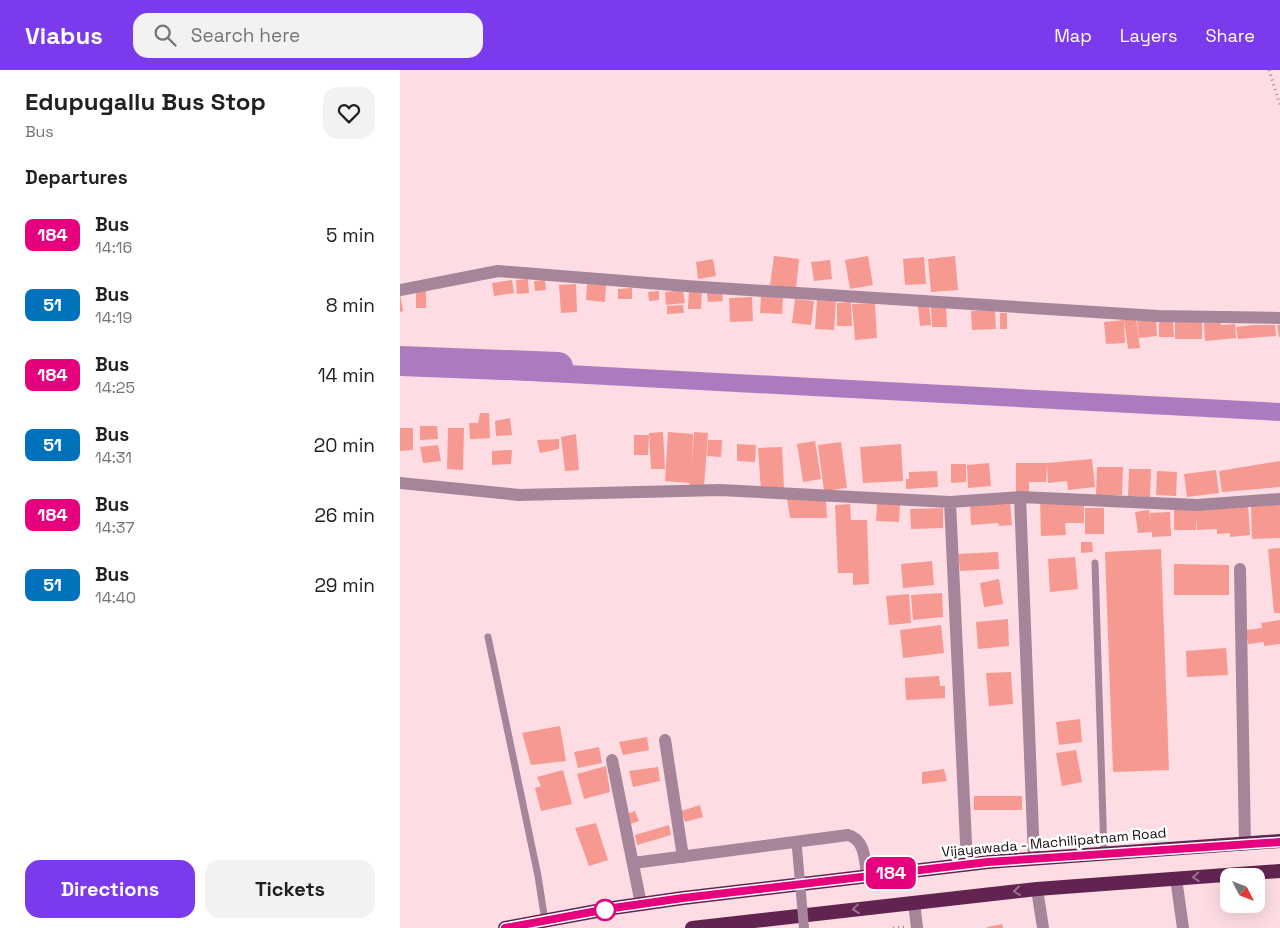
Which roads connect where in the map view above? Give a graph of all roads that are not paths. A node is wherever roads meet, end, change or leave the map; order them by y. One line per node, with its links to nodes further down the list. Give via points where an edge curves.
1 (400, 290): 2 (street, via 498,271 1158,316)
2 (1280, 318)
3 (400, 483): 6 (street, via 519,495 720,490)
4 (1020, 497): 5 (street, via 1197,505); 6 (street); 17 (street)
5 (1280, 500)
6 (950, 502): 19 (street)
7 (1095, 563): 15 (lane)
8 (1240, 569): 13 (street)
9 (488, 637): 26 (lane)
10 (665, 740): 16 (street)
11 (612, 760): 18 (street)
12 (1280, 842): 13 (highway, Vijayawada - Machilipatnam Road)
13 (1245, 844): 15 (highway, Vijayawada - Machilipatnam Road)
14 (797, 848): 29 (street, bridge)
15 (1104, 854): 17 (highway, Vijayawada - Machilipatnam Road)
16 (683, 857): 18 (street); 21 (street, via 848,835 859,842)
17 (1034, 859): 19 (highway, Vijayawada - Machilipatnam Road)
18 (633, 863): 25 (street)
19 (967, 864): 21 (highway, Vijayawada - Machilipatnam Road)
20 (1280, 871): 22 (highway, one-way to 22)
21 (867, 876): 25 (highway, Vijayawada - Machilipatnam Road)
22 (1176, 878): 23 (highway); 32 (street)
23 (1037, 889): 24 (highway, one-way to 24); 31 (street)
24 (914, 902): 28 (highway, one-way to 28); 30 (street)
25 (641, 904): 26 (highway, Vijayawada - Machilipatnam Road)
26 (545, 922): 27 (highway, Vijayawada - Machilipatnam Road)
27 (505, 928)
28 (692, 928)
29 (804, 928)
30 (917, 928)
31 (1043, 928)
32 (1183, 928)

